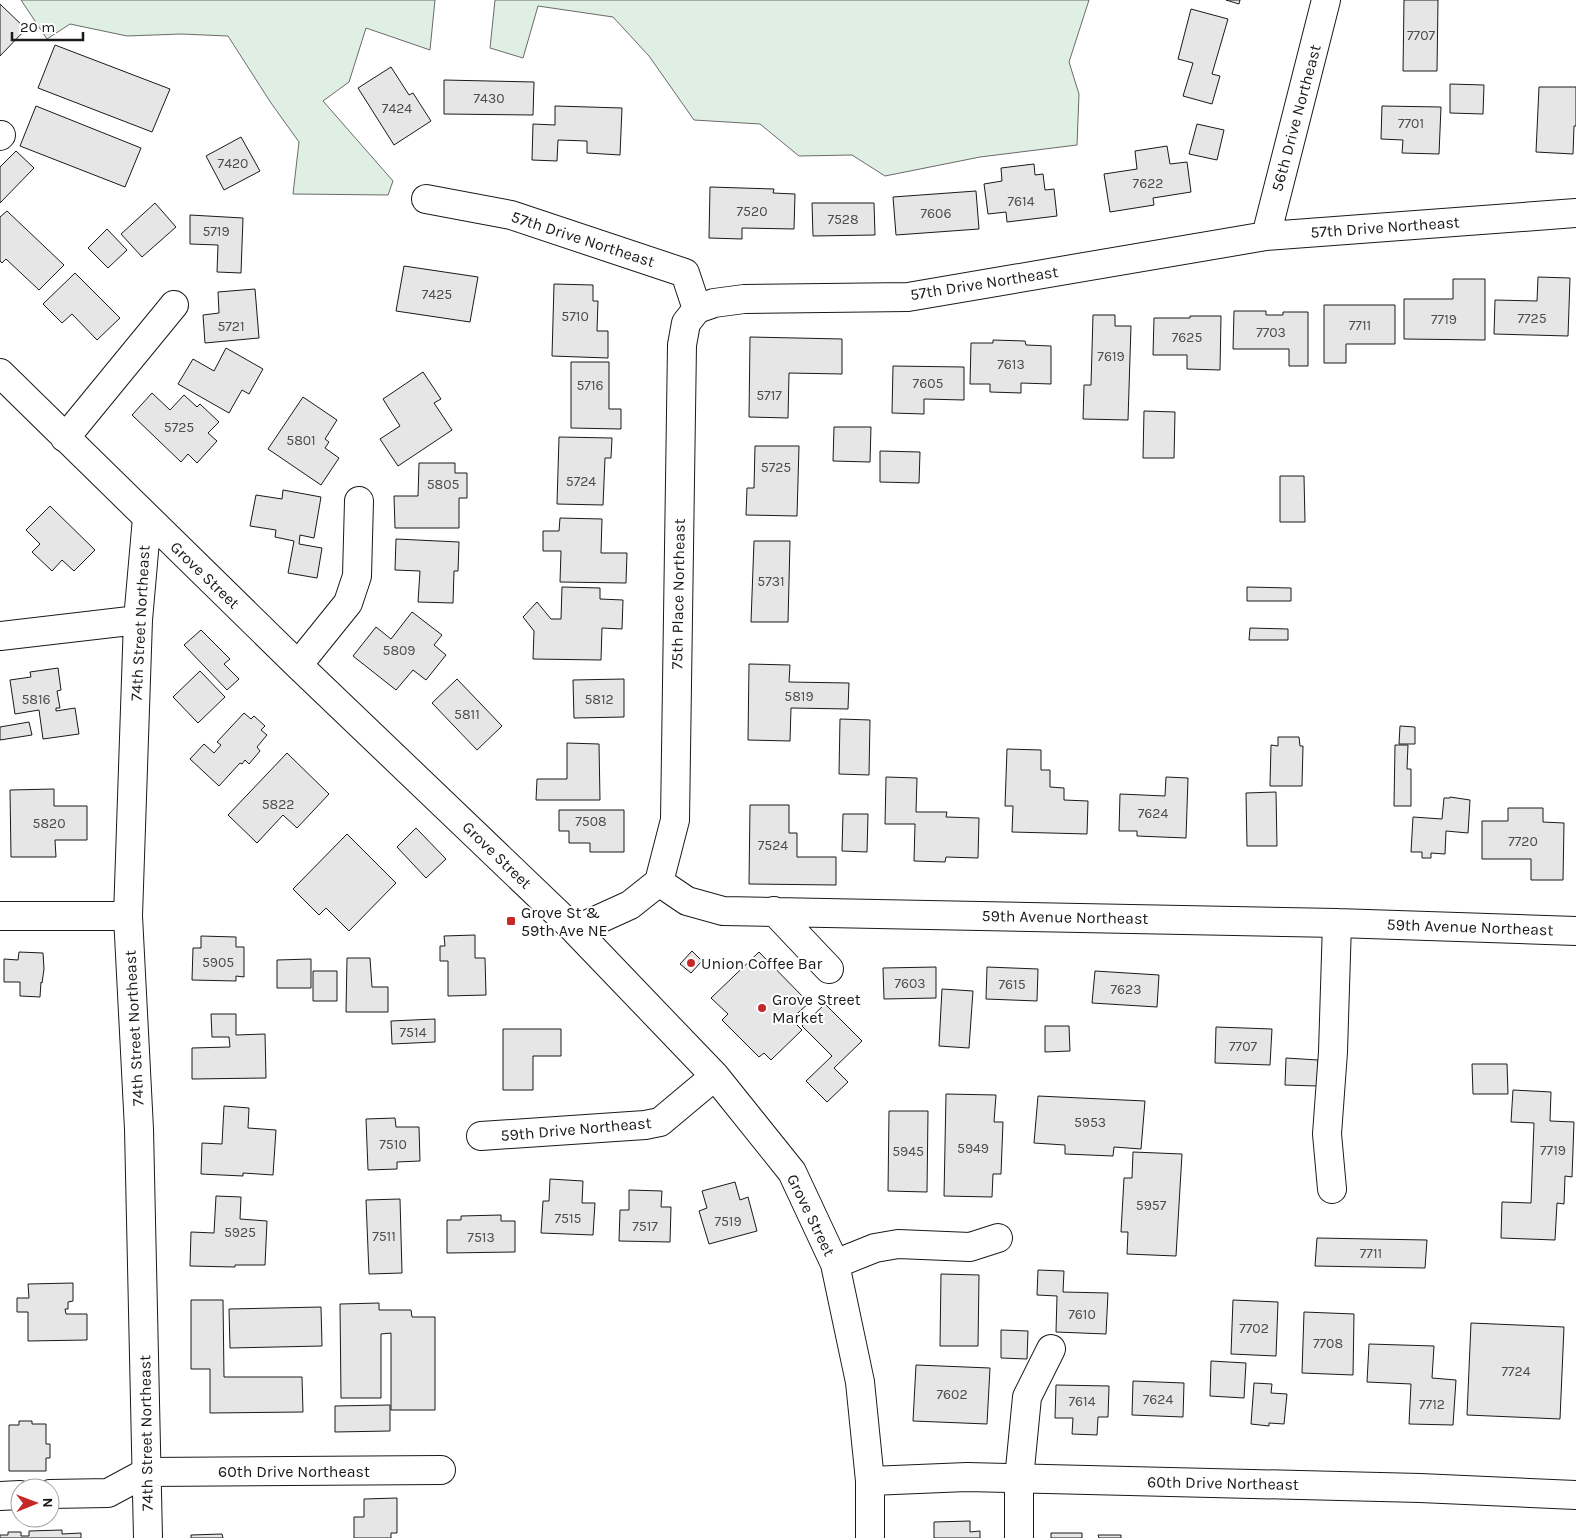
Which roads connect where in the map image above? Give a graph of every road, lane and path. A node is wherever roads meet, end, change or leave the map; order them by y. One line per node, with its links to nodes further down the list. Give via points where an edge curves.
1 (1326, 0): 4 (street, 56th Drive Northeast)
2 (426, 199): 6 (street, 57th Drive Northeast, via 511,214 685,273)
3 (1576, 213): 4 (street, 57th Drive Northeast)
4 (1266, 236): 6 (street, 57th Drive Northeast, via 908,297 744,300 714,303)
5 (174, 305): 8 (street)
6 (697, 309): 14 (street, 75th Place Northeast, via 686,323 682,345 675,820)
7 (0, 373): 8 (street, Grove Street)
8 (65, 438): 10 (street, Grove Street)
9 (359, 501): 13 (street, via 357,576 348,603)
10 (146, 518): 11 (street, 74th Street Northeast); 13 (street, Grove Street)
11 (138, 620): 12 (street); 17 (street, 74th Street Northeast)
12 (0, 636)
13 (298, 665): 19 (street, Grove Street)
14 (660, 882): 15 (street, 59th Avenue Northeast, via 687,901 722,911); 19 (street, via 630,905)
15 (774, 911): 18 (street, 59th Avenue Northeast); 21 (street)
16 (0, 916): 17 (street)
17 (128, 916): 29 (street, 74th Street Northeast, via 139,1129)
18 (1337, 922): 20 (street, 59th Avenue Northeast); 24 (street, via 1327,1134)
19 (575, 930): 22 (street, Grove Street)
20 (1576, 931)
21 (829, 968)
22 (715, 1076): 23 (street, 59th Drive Northeast, via 660,1122); 26 (street, Grove Street, via 792,1172)
23 (481, 1136)
24 (1332, 1189)
25 (998, 1238): 26 (street, via 970,1247 898,1244 876,1248)
26 (835, 1264): 31 (street, Grove Street, via 860,1382)
27 (1051, 1349): 30 (street, via 1027,1397)
28 (441, 1470): 29 (street, 60th Drive Northeast)
29 (147, 1472): 32 (street, via 108,1493); 34 (street, 74th Street Northeast)
30 (1019, 1479): 31 (street, 60th Drive Northeast); 33 (street, 60th Drive Northeast, via 1420,1488); 36 (street)
31 (870, 1481): 35 (street, Grove Street)
32 (60, 1494)
33 (1576, 1495)
34 (148, 1538)
35 (870, 1538)
36 (1019, 1538)

